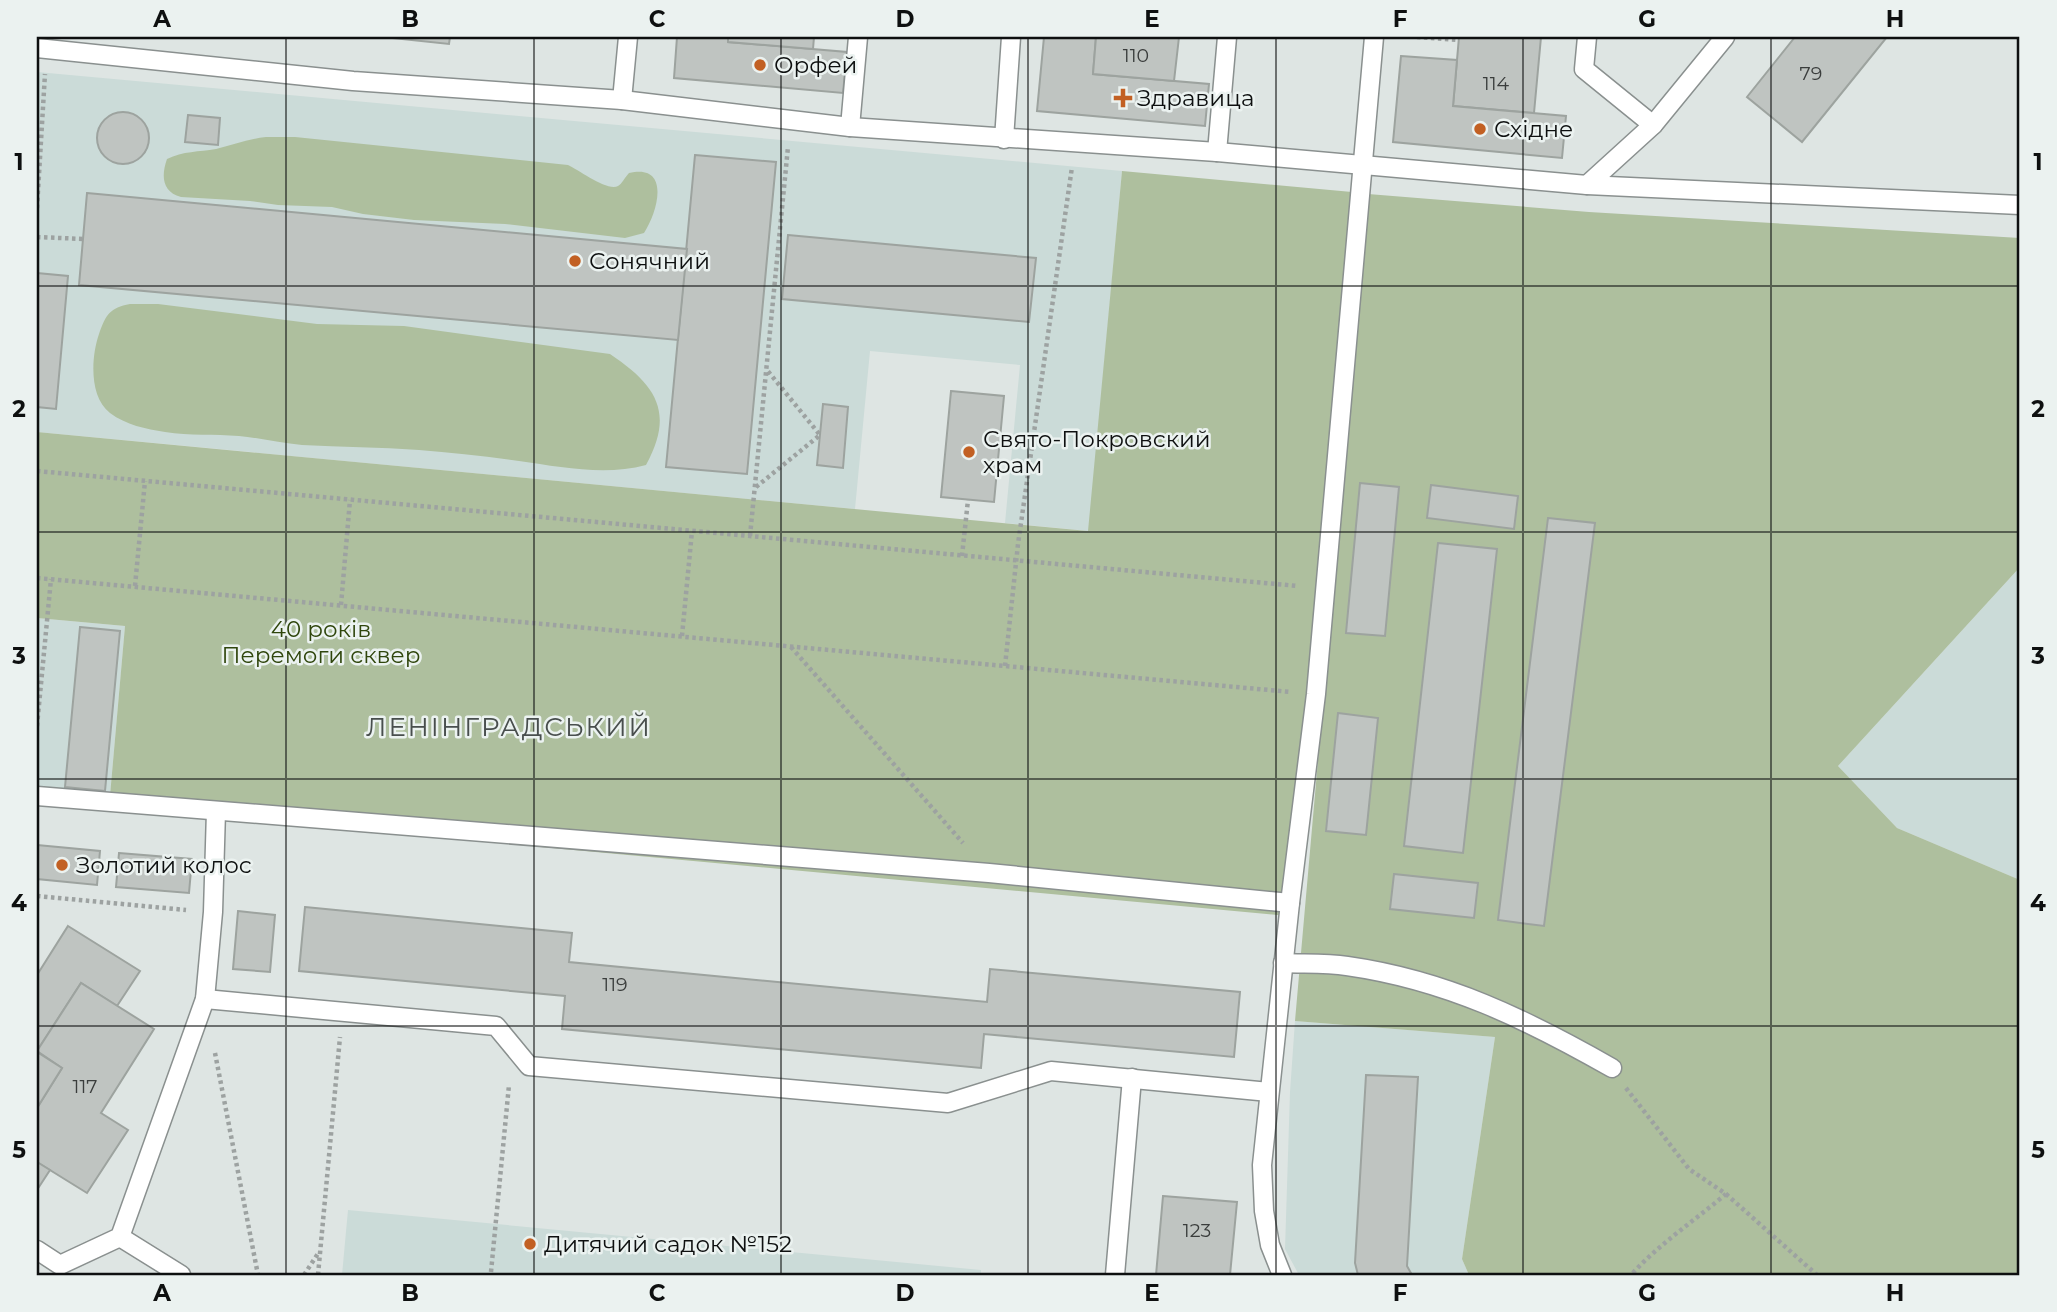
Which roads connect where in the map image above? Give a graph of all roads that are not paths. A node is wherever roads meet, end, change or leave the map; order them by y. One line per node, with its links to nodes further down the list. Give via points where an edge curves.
1 (628, 37): 9 (lane)
2 (858, 37): 11 (lane)
3 (1011, 37): 12 (lane)
4 (1227, 37): 13 (lane)
5 (1374, 37): 14 (lane)
6 (1587, 37): 10 (lane, via 1584,69)
7 (1725, 37): 10 (lane)
8 (42, 49): 9 (lane, via 353,81)
9 (622, 100): 11 (lane)
10 (1653, 125): 15 (lane)
11 (850, 127): 12 (lane)
12 (1004, 139): 13 (lane)
13 (1217, 152): 14 (lane)
14 (1363, 164): 15 (lane); 19 (lane, via 1316,694)
15 (1587, 185): 16 (lane)
16 (2020, 205)
17 (37, 796): 18 (lane)
18 (216, 811): 19 (lane, via 989,873); 21 (lane)
19 (1290, 903): 20 (lane)
20 (1283, 963): 22 (lane, via 1346,965 1456,991 1541,1028); 24 (lane)
21 (205, 999): 23 (lane, via 496,1026 529,1066 948,1103 1051,1070); 25 (lane)
22 (1612, 1068)
23 (1132, 1078): 24 (lane); 28 (lane)
24 (1269, 1092): 29 (lane, via 1262,1165 1264,1211)
25 (120, 1237): 26 (lane, via 60,1265); 27 (lane)
26 (37, 1250)
27 (181, 1275)
28 (1115, 1275)
29 (1282, 1275)

